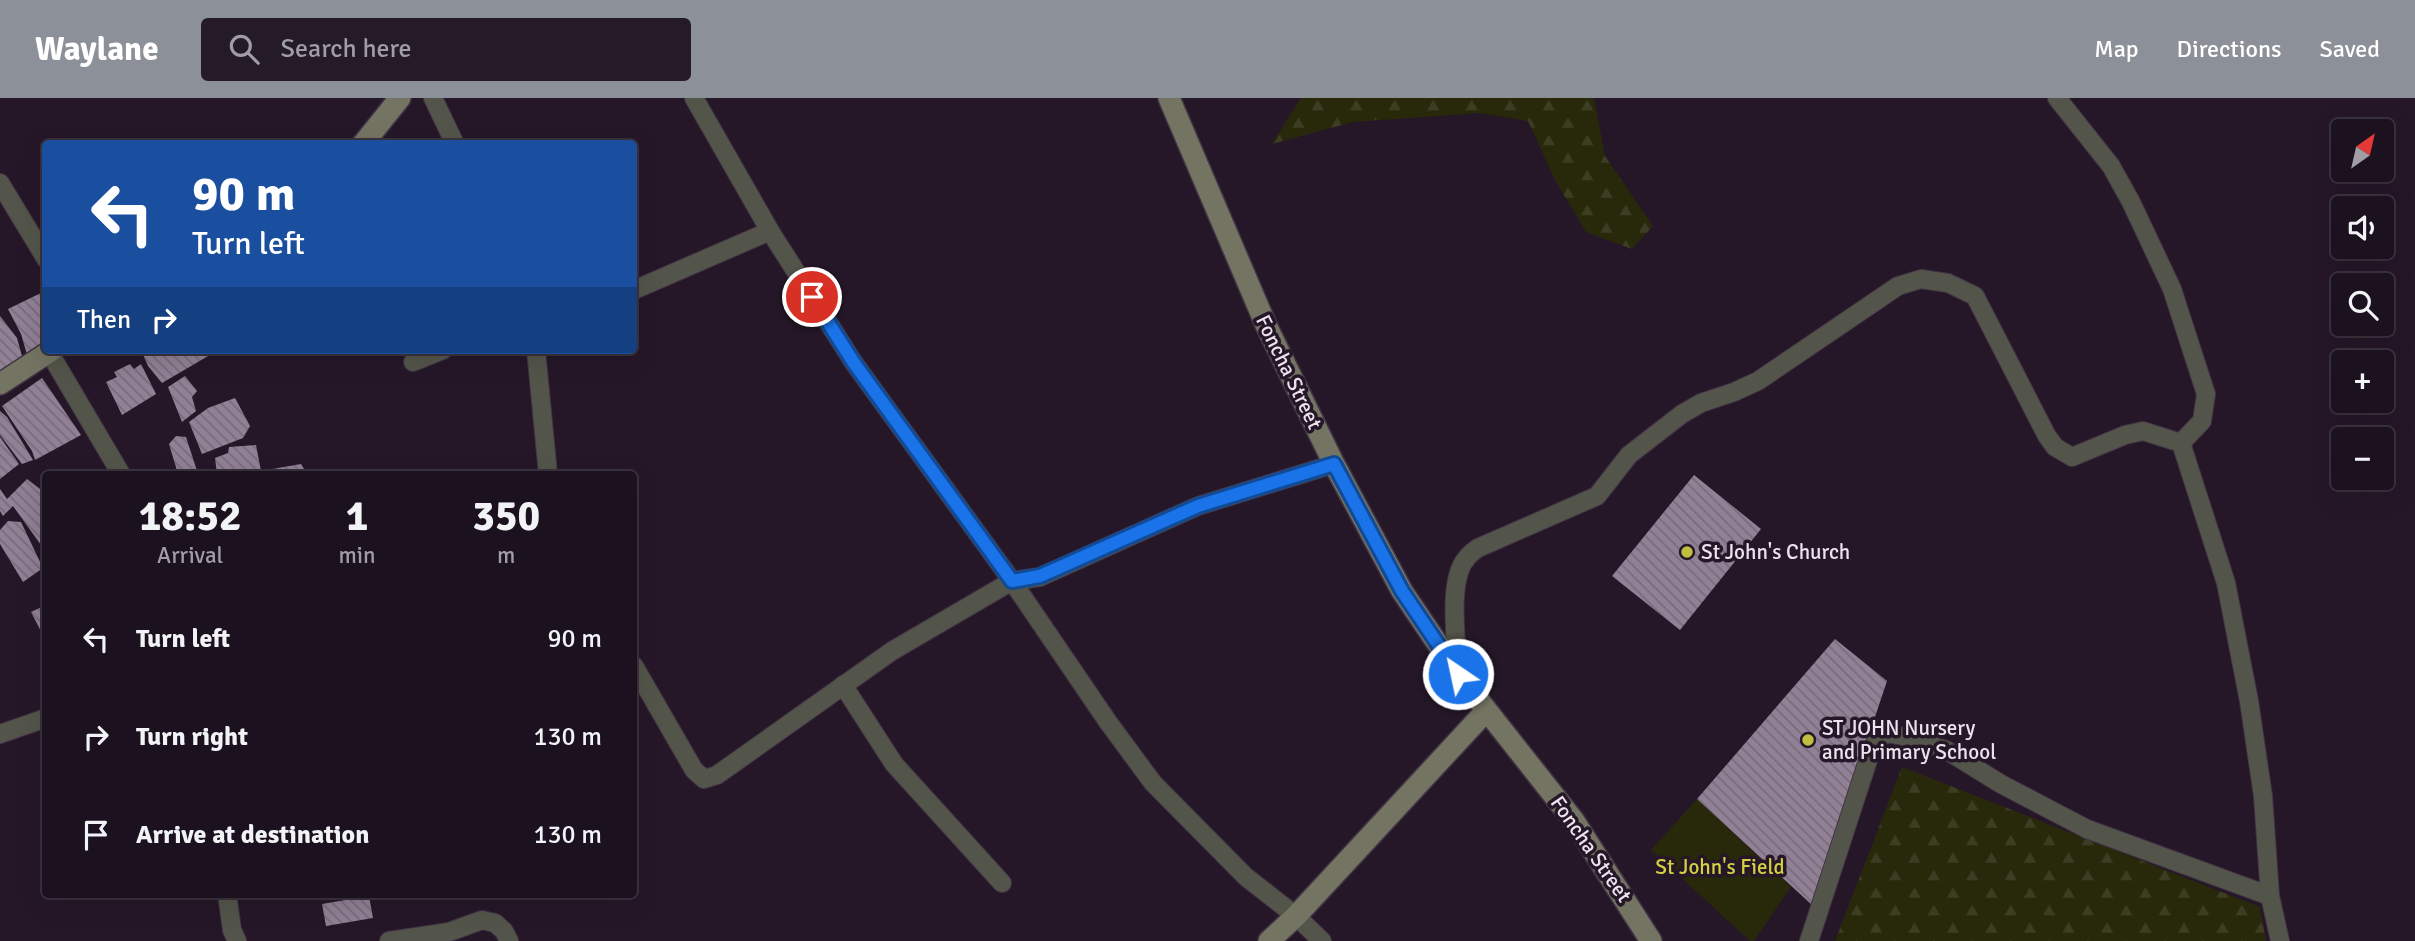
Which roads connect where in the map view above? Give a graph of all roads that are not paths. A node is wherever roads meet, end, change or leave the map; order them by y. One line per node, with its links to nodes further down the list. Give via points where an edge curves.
1 (400, 98): 6 (main road)
2 (433, 98): 7 (street)
3 (694, 98): 9 (street)
4 (1169, 98): 19 (main road, Foncha Street, via 1266,325)
5 (2057, 98): 18 (street, via 2111,166 2172,289 2206,394 2202,421)
6 (366, 140)
7 (453, 140)
8 (0, 183): 10 (street)
9 (770, 230): 11 (street); 22 (street, via 854,363)
10 (42, 252)
11 (637, 289)
12 (46, 354): 17 (main road)
13 (53, 354): 20 (street)
14 (433, 354): 16 (street)
15 (536, 354): 21 (street)
16 (413, 362)
17 (0, 384)
18 (2181, 443): 24 (street, via 2143,431 2072,457 2047,436 1975,296 1948,283 1921,279 1898,286 1758,381 1682,414 1629,456 1597,496 1479,548 1465,559 1455,590); 30 (street, via 2226,583 2263,796)
19 (1334, 464): 22 (street, via 1198,506 1040,576); 24 (main road, Foncha Street, via 1402,591)
20 (119, 471)
21 (548, 471)
22 (1012, 581): 25 (street, via 892,650); 32 (street, via 1153,783 1246,877)
23 (637, 671): 25 (street, via 694,770 704,779 717,775)
24 (1458, 674): 26 (main road, Foncha Street)
25 (843, 685): 29 (street, via 894,764)
26 (1486, 711): 32 (main road); 38 (main road, Foncha Street, via 1574,821)
27 (42, 719): 28 (street)
28 (0, 734)
29 (1002, 883)
30 (2270, 896): 39 (street, via 2087,829 1946,750 1890,733 1879,737 1872,748); 40 (street)
31 (228, 898): 33 (street)
32 (1296, 916): 36 (main road); 37 (street)
33 (237, 941)
34 (388, 941): 35 (street, via 449,932 482,920 495,923)
35 (509, 941)
36 (1269, 941)
37 (1322, 941)
38 (1651, 941)
39 (1809, 941)
40 (2280, 941)

